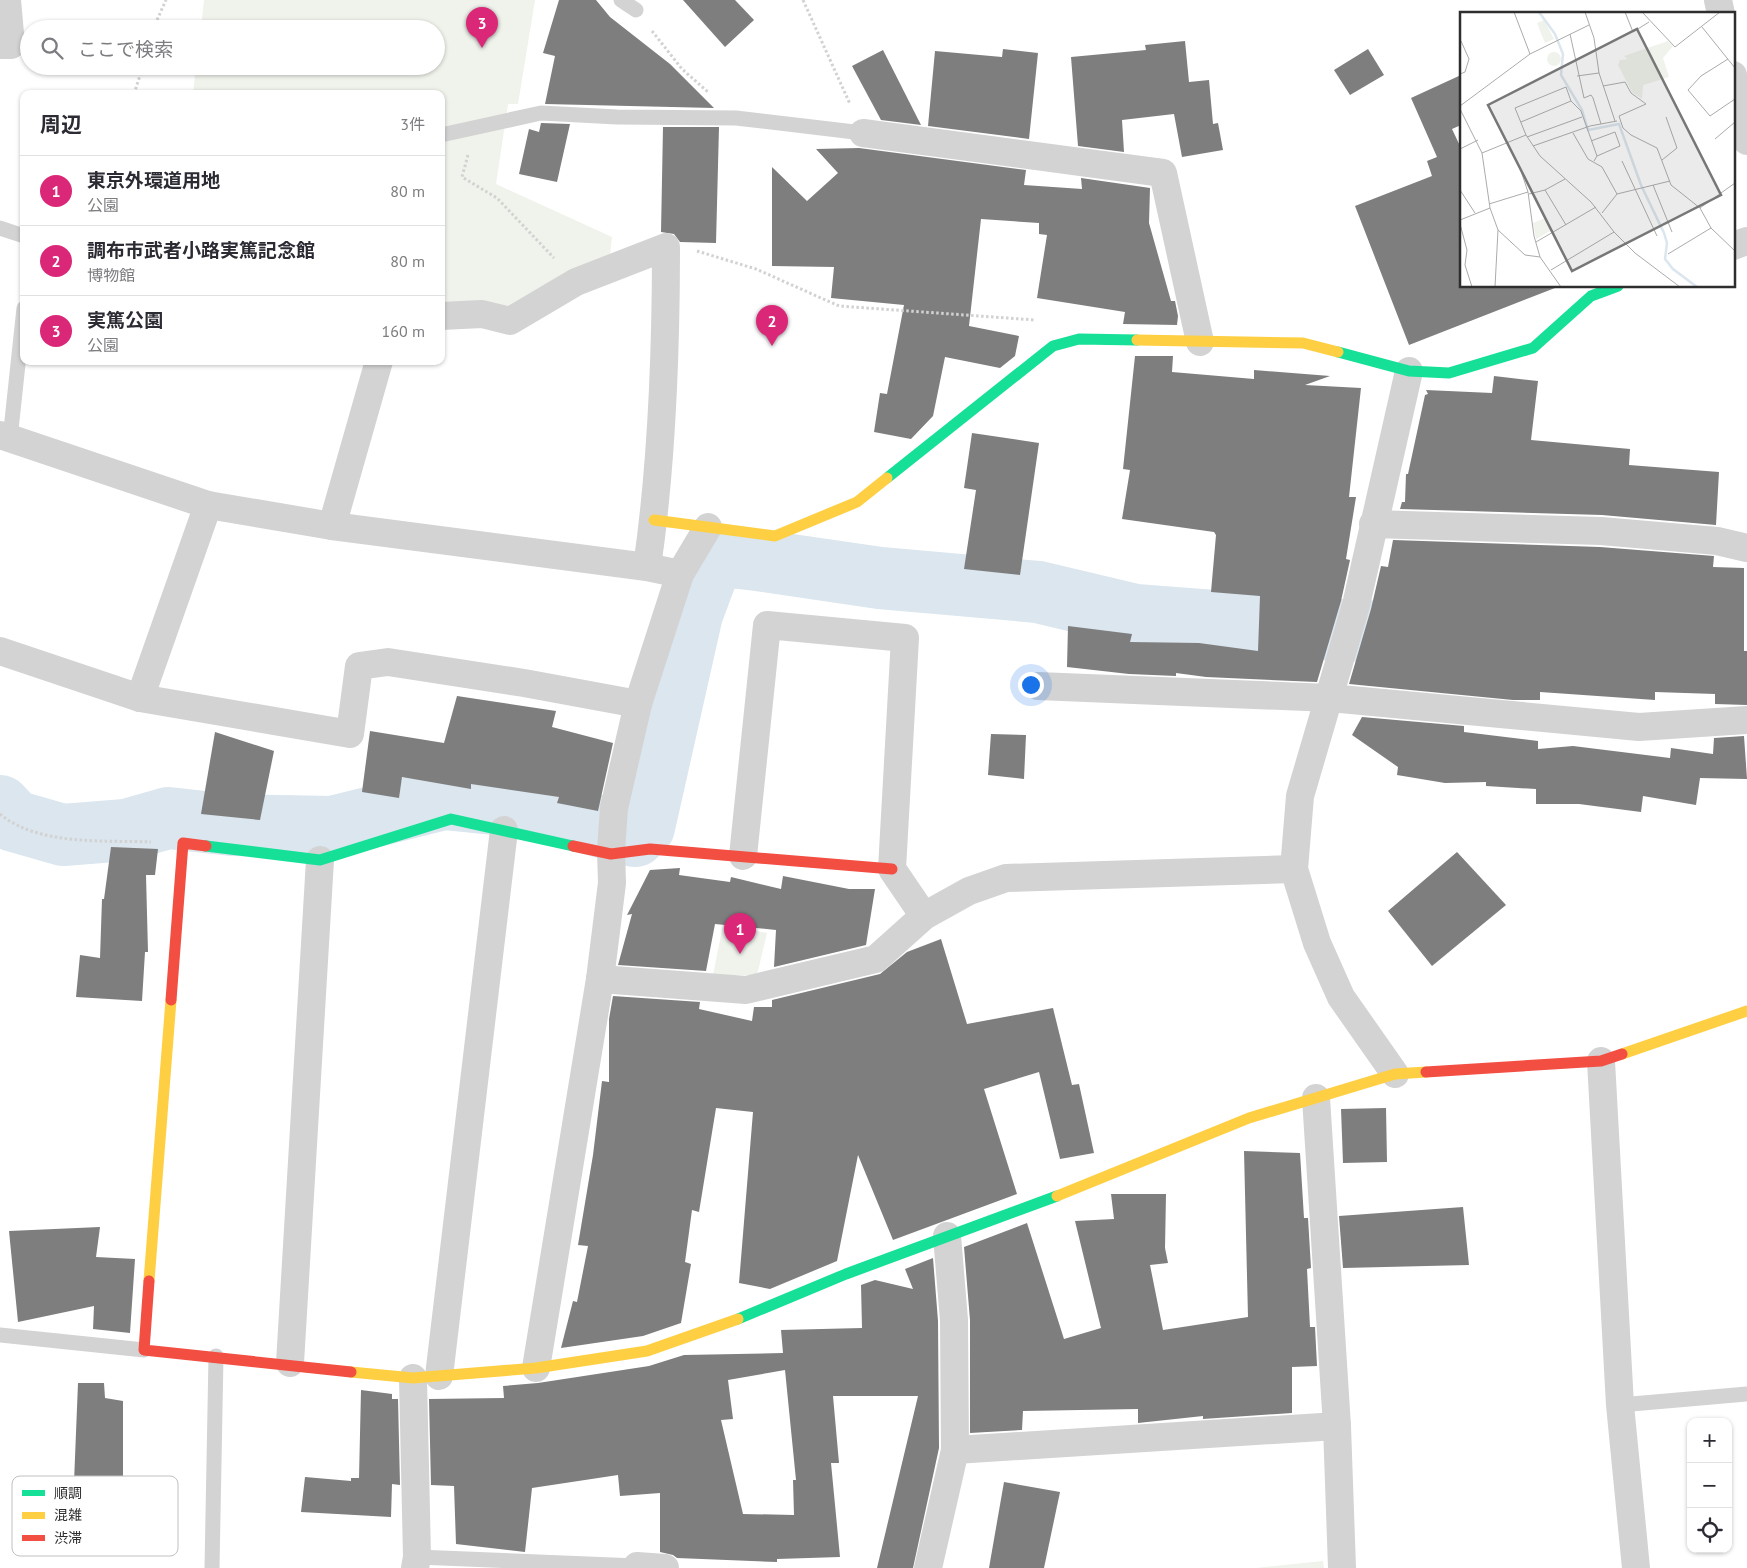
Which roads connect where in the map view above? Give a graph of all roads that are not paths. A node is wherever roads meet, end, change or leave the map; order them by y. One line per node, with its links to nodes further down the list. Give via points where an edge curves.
1 (7, 0): 4 (street, via 11,45)
2 (621, 0): 3 (lane)
3 (636, 10)
4 (0, 45)
5 (1734, 80): 8 (street)
6 (863, 133): 7 (lane, via 736,118 541,113); 17 (street, via 1163,173)
7 (445, 135)
8 (1747, 142)
9 (0, 228): 10 (lane)
10 (20, 235)
11 (1747, 241): 12 (street)
12 (1734, 246)
13 (1606, 288): 14 (street)
14 (1589, 291): 19 (street, via 1532,348 1449,373)
15 (445, 316): 22 (street, via 482,314 510,320 576,282 666,247 666,317)
16 (20, 335): 20 (lane)
17 (1200, 342): 19 (street, via 1303,343); 25 (street, via 1079,339 1052,346 857,502 775,536)
18 (378, 365): 24 (street)
19 (1409, 371): 23 (street)
20 (5, 437): 21 (street)
21 (208, 505): 24 (street); 31 (street)
22 (654, 520): 25 (street); 27 (street)
23 (1373, 524): 26 (street, via 1601,531); 32 (street, via 1356,605)
24 (332, 526): 27 (street)
25 (708, 527): 28 (street)
26 (1747, 548)
27 (646, 567): 28 (street)
28 (680, 574): 33 (street)
29 (0, 650): 31 (street)
30 (1038, 686): 32 (street)
31 (140, 698): 33 (street, via 350,734 359,666 388,662)
32 (1330, 698): 34 (street, via 1639,727); 40 (street, via 1300,796)
33 (638, 704): 36 (street, via 614,808)
34 (1747, 720)
35 (504, 830): 36 (street); 38 (street, via 451,820); 53 (street)
36 (611, 852): 37 (street, via 632,853 650,849); 42 (street, via 612,883)
37 (743, 856): 39 (street); 39 (street, via 767,625 905,638)
38 (320, 860): 49 (street, via 183,843); 51 (street)
39 (892, 869): 41 (street)
40 (1294, 869): 41 (street, via 1006,878 969,891); 45 (street, via 1317,943 1341,997)
41 (924, 916): 42 (street, via 876,959 746,990)
42 (600, 979): 52 (street)
43 (1747, 1012): 44 (street)
44 (1600, 1060): 45 (street); 55 (street)
45 (1395, 1074): 46 (street)
46 (1316, 1098): 47 (street, via 1250,1118 1083,1186); 56 (street)
47 (947, 1236): 52 (street, via 713,1329 648,1351); 57 (street, via 954,1320)
48 (0, 1335): 49 (lane)
49 (144, 1350): 50 (street)
50 (216, 1356): 51 (street); 60 (lane)
51 (290, 1363): 53 (street)
52 (536, 1368): 53 (street)
53 (426, 1377): 58 (street)
54 (1747, 1394): 55 (lane)
55 (1620, 1405): 64 (street)
56 (1337, 1426): 57 (street); 63 (street)
57 (955, 1450): 62 (street)
58 (416, 1562): 59 (lane)
59 (637, 1566): 61 (street)
60 (212, 1568)
61 (665, 1568)
62 (928, 1568)
63 (1342, 1568)
64 (1636, 1568)

